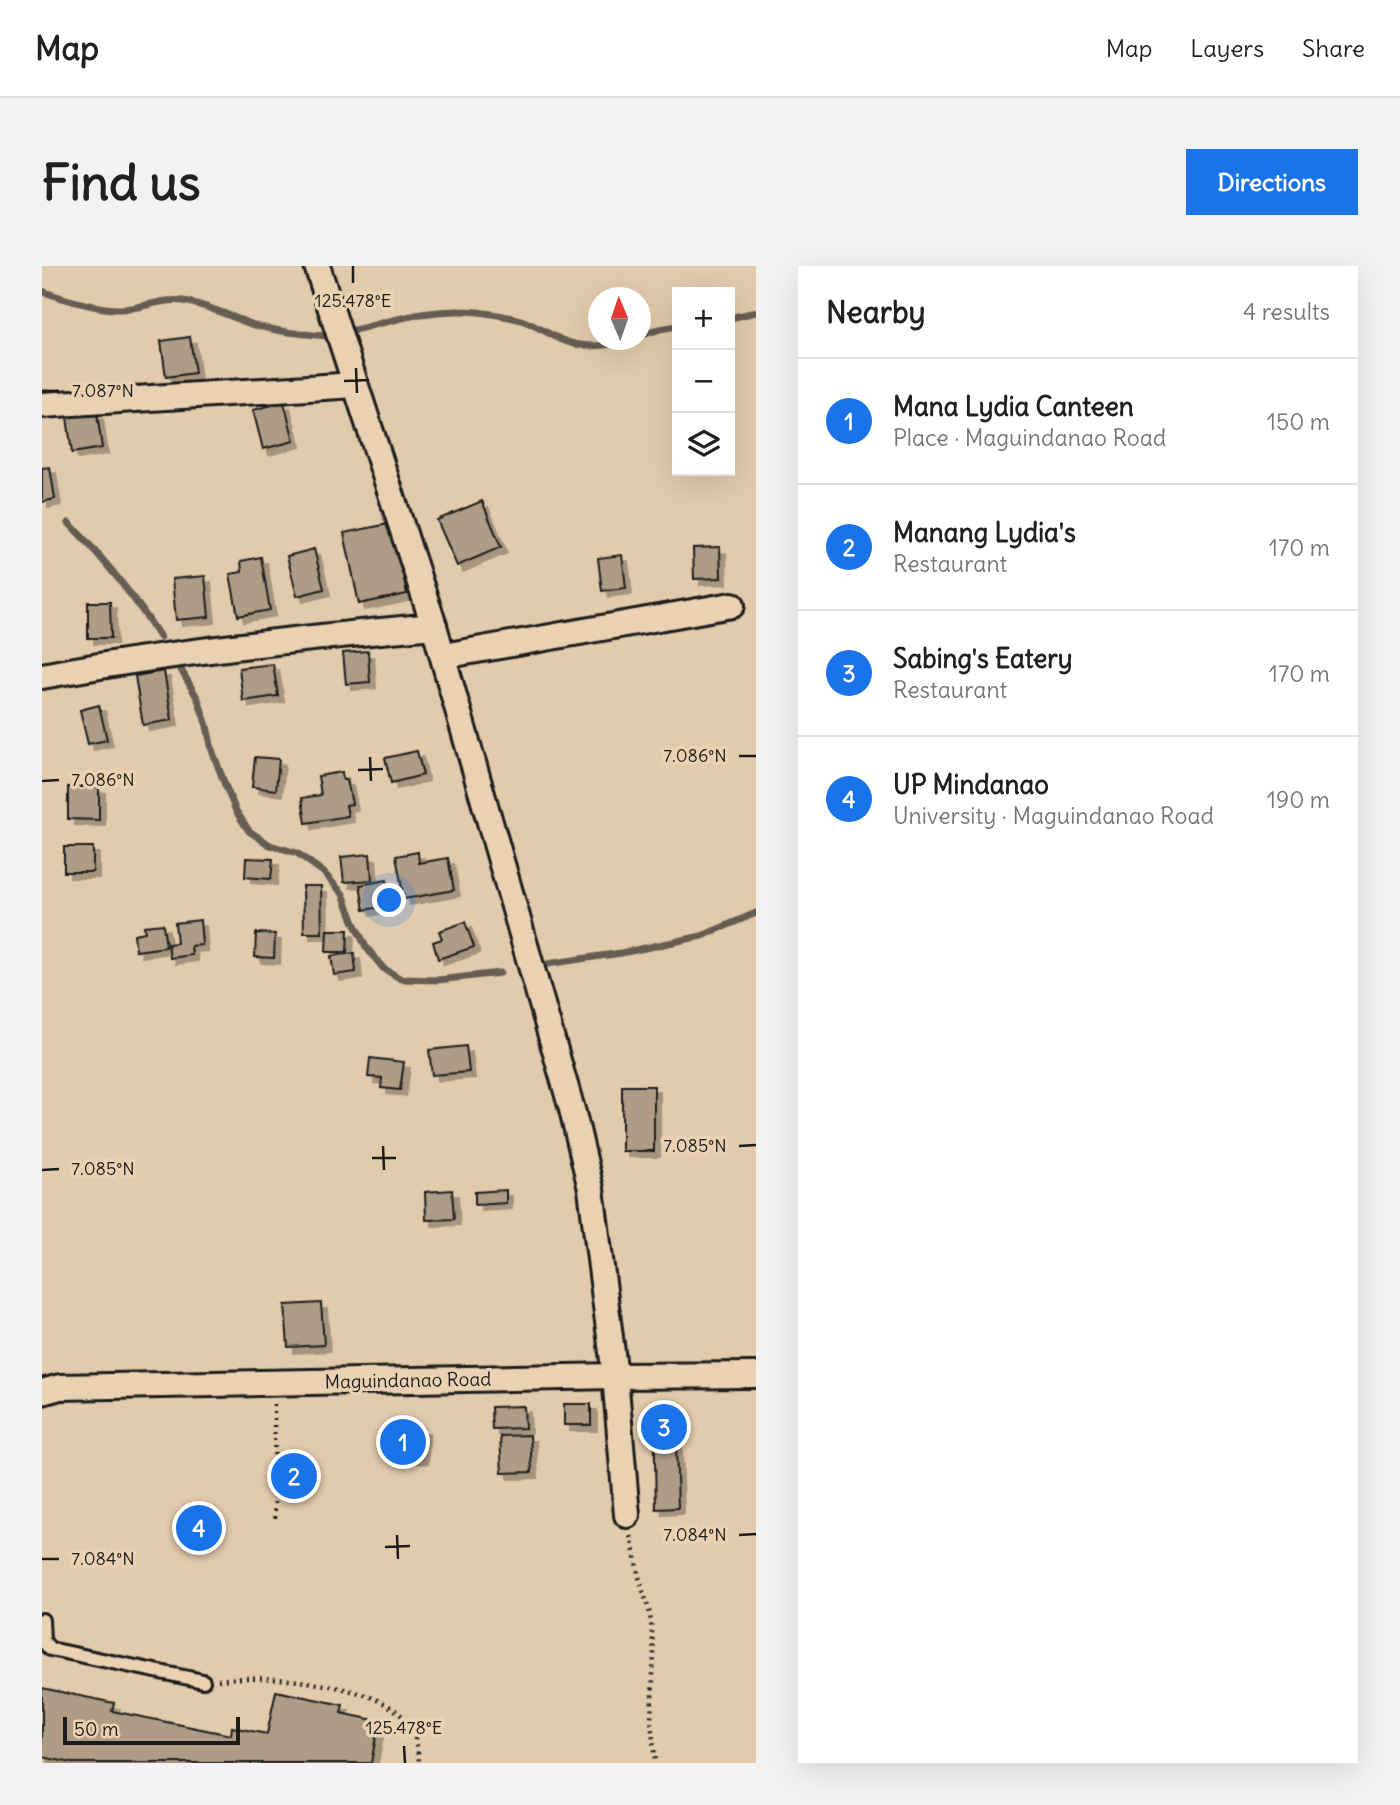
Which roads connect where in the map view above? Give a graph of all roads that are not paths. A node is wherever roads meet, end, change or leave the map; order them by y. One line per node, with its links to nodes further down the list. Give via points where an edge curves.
1 (317, 266): 2 (street)
2 (355, 385): 3 (street); 5 (street)
3 (42, 405)
4 (732, 605): 6 (street)
5 (434, 626): 6 (street); 7 (street, via 164,655)
6 (443, 656): 9 (street, via 573,1113 591,1189)
7 (42, 676)
8 (756, 1375): 9 (street, Maguindanao Road)
9 (615, 1376): 10 (street, Maguindanao Road); 11 (street)
10 (48, 1387)
11 (627, 1515)
12 (42, 1620): 13 (lane, via 43,1641 50,1649)
13 (203, 1681)

